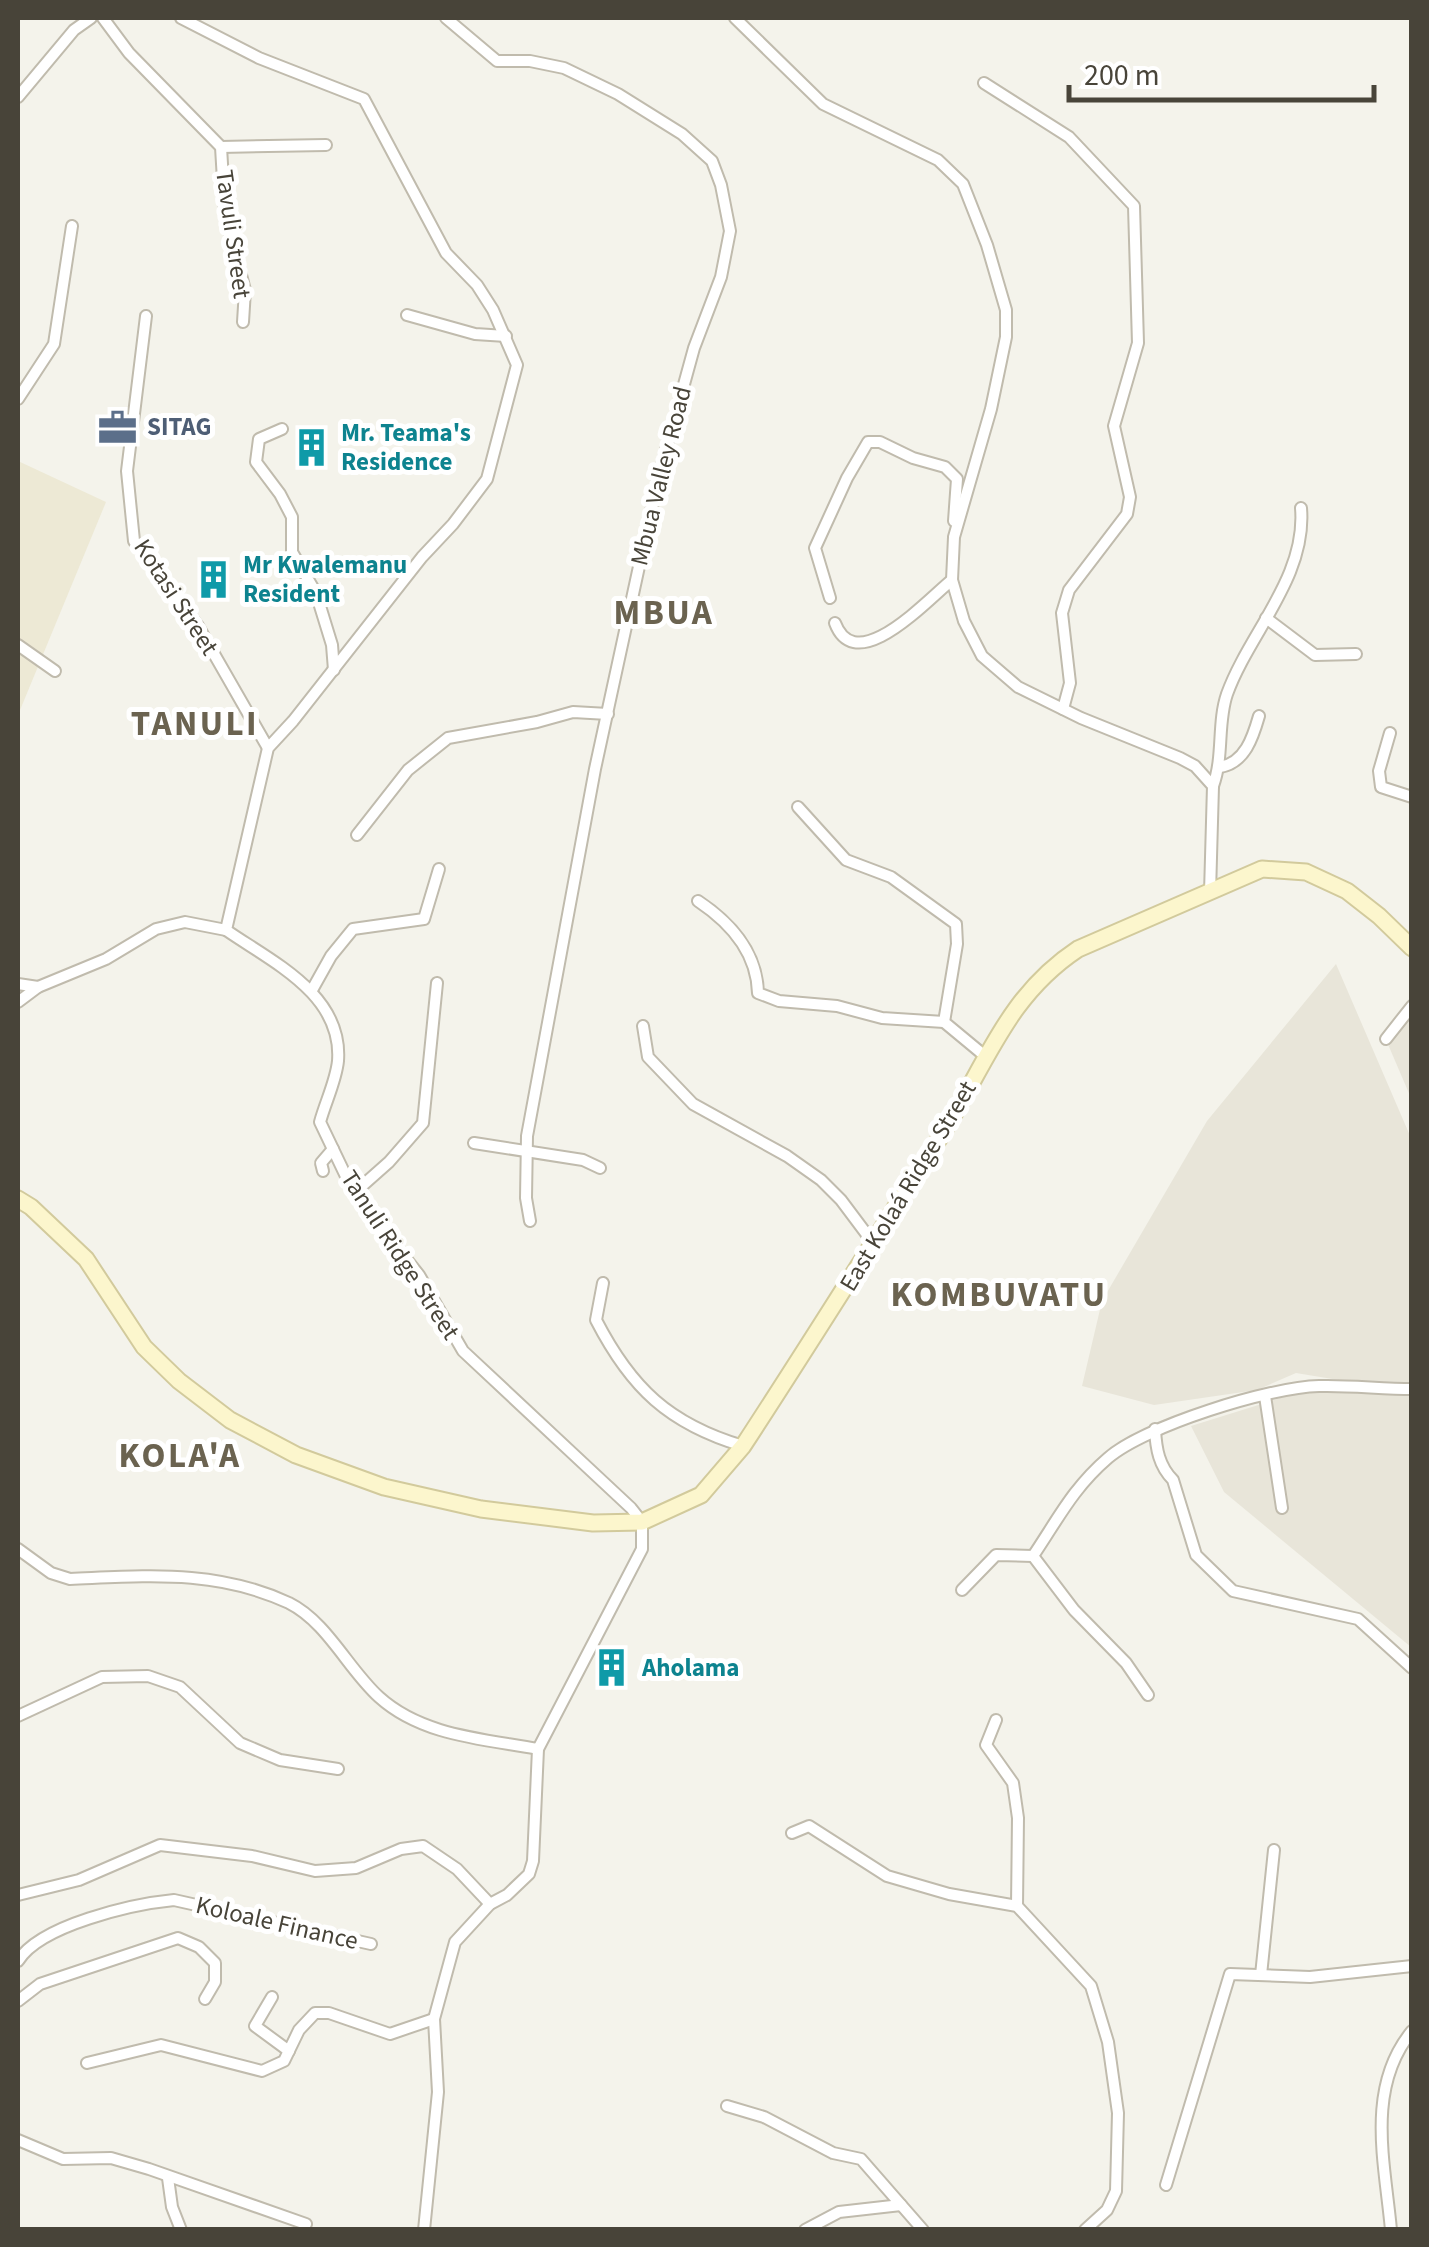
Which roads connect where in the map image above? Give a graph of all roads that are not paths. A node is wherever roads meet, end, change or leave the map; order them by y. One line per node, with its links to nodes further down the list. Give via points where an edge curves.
1 (91, 18): 7 (street)
2 (103, 18): 9 (street, Tavuli Street)
3 (181, 18): 14 (street, via 259,58 364,99 446,253 477,286)
4 (446, 18): 28 (street, Mbua Valley Road, via 498,61 564,68 618,94 702,152 721,185 730,231 724,262 658,479)
5 (735, 18): 18 (street, via 823,104 938,160 963,184 988,245 1006,310 1006,336)
6 (984, 82): 27 (street, via 1069,137 1134,206 1138,343 1114,426 1130,497 1126,514 1069,590 1062,612 1070,683)
7 (18, 96)
8 (326, 145): 9 (street, Tavuli Street)
9 (221, 147): 13 (street, Tavuli Street)
10 (72, 226): 15 (street, via 54,344)
11 (406, 315): 14 (street)
12 (146, 316): 31 (street, Kotasi Street, via 127,471 134,541 198,626)
13 (243, 322)
14 (506, 336): 26 (street, via 517,364 488,478)
15 (18, 398)
16 (282, 429): 26 (street, via 259,439 256,462 292,517 292,552 316,593)
17 (1301, 508): 21 (street, via 1291,570)
18 (954, 537): 19 (street); 20 (street, via 956,479 945,468 868,442 815,548)
19 (952, 580): 22 (street, via 869,642 852,644); 27 (street, via 982,656 1018,686)
20 (830, 598)
21 (1266, 618): 24 (street, via 1314,656); 32 (street, via 1225,698)
22 (836, 623)
23 (18, 645): 25 (street)
24 (1356, 654)
25 (54, 671)
26 (334, 671): 31 (street)
27 (1062, 709): 33 (street, via 1180,758)
28 (608, 714): 36 (street, via 573,712 448,738 408,770); 55 (street, Mbua Valley Road)
29 (1259, 716): 32 (street, via 1244,752)
30 (1390, 733): 34 (street, via 1378,771 1381,787)
31 (268, 748): 40 (street)
32 (1220, 767): 33 (street)
33 (1213, 786): 38 (street)
34 (1412, 797)
35 (798, 808): 49 (street, via 846,860 891,877 956,924)
36 (356, 835)
37 (439, 869): 46 (street, via 424,919 353,929)
38 (1210, 894): 41 (street, East Kolaá Ridge Street, via 1262,869 1306,872 1347,892); 52 (street, East Kolaá Ridge Street, via 1054,965 1019,1003)
39 (698, 900): 49 (street, via 747,948 758,993 871,1016)
40 (226, 930): 45 (street, via 184,922 156,929); 46 (street, Tanuli Ridge Street)
41 (1410, 946): 42 (street)
42 (1412, 962)
43 (437, 983): 58 (street, via 422,1124)
44 (18, 984): 45 (street)
45 (38, 987): 47 (street)
46 (312, 990): 54 (street, Tanuli Ridge Street, via 333,1022 338,1061 320,1122)
47 (18, 1002)
48 (1412, 1006): 51 (street)
49 (944, 1022): 52 (street)
50 (643, 1026): 61 (street, via 648,1057 693,1104 821,1180)
51 (1386, 1039)
52 (986, 1056): 61 (street, East Kolaá Ridge Street)
53 (474, 1143): 55 (street)
54 (332, 1148): 57 (street); 58 (street, Tanuli Ridge Street)
55 (526, 1149): 56 (street); 60 (street, Mbua Valley Road)
56 (600, 1168)
57 (323, 1172)
58 (354, 1192): 68 (street, Tanuli Ridge Street, via 419,1275 463,1351)
59 (18, 1199): 68 (street, via 86,1259 144,1347 179,1381 230,1420 296,1455 384,1488 481,1509)
60 (530, 1220)
61 (874, 1244): 66 (street, East Kolaá Ridge Street)
62 (603, 1283): 66 (street, via 596,1320 641,1388 703,1434)
63 (1412, 1389): 64 (street, via 1317,1386)
64 (1265, 1396): 65 (street); 67 (street)
65 (1156, 1429): 70 (street, via 1110,1456 1084,1482); 72 (street, via 1160,1460 1173,1480 1196,1555 1232,1591 1358,1619)
66 (743, 1446): 68 (street, East Kolaá Ridge Street, via 700,1495)
67 (1282, 1508)
68 (642, 1522): 76 (street, via 642,1549 631,1575)
69 (18, 1549): 76 (street, via 70,1579 195,1576 243,1585 293,1605 380,1698 410,1718 438,1730)
70 (1033, 1556): 71 (street, via 996,1555); 73 (street)
71 (962, 1590)
72 (1412, 1668)
73 (1148, 1696)
74 (18, 1716): 77 (street, via 102,1678 148,1676 180,1687 240,1743 280,1760)
75 (996, 1720): 82 (street, via 986,1745 1012,1783)
76 (538, 1749): 81 (street, via 533,1862 508,1895)
77 (338, 1769)
78 (792, 1834): 82 (street, via 809,1826 887,1876)
79 (1274, 1850): 86 (street)
80 (18, 1895): 81 (street, via 79,1880 160,1845 315,1871 356,1868 422,1846 457,1869)
81 (490, 1904): 90 (street, via 456,1942)
82 (1016, 1906): 104 (street, via 1091,1986 1108,2042 1118,2112 1116,2190)
83 (371, 1944): 84 (street, Koloale Finance, via 174,1900 73,1926 24,1951)
84 (18, 1961)
85 (1412, 1966): 86 (street)
86 (1261, 1975): 97 (street, via 1230,1974)
87 (272, 1997): 92 (street, via 255,2026)
88 (205, 1998): 89 (street, via 215,1982 214,1963 178,1938 40,1984)
89 (18, 2002)
90 (434, 2019): 92 (street, via 390,2034 316,2013); 101 (street, via 438,2092)
91 (1412, 2031): 105 (street, via 1383,2095 1380,2133)
92 (289, 2050): 93 (street, via 284,2061 262,2071 161,2045)
93 (87, 2063)
94 (728, 2106): 98 (street, via 832,2153 861,2159)
95 (18, 2140): 96 (street, via 63,2160 111,2158)
96 (168, 2178): 99 (street); 100 (street)
97 (1166, 2185)
98 (901, 2205): 102 (street, via 839,2212); 103 (street)
99 (306, 2224)
100 (181, 2230)
101 (424, 2230)
102 (805, 2230)
103 (923, 2230)
104 (1085, 2230)
105 (1391, 2230)

